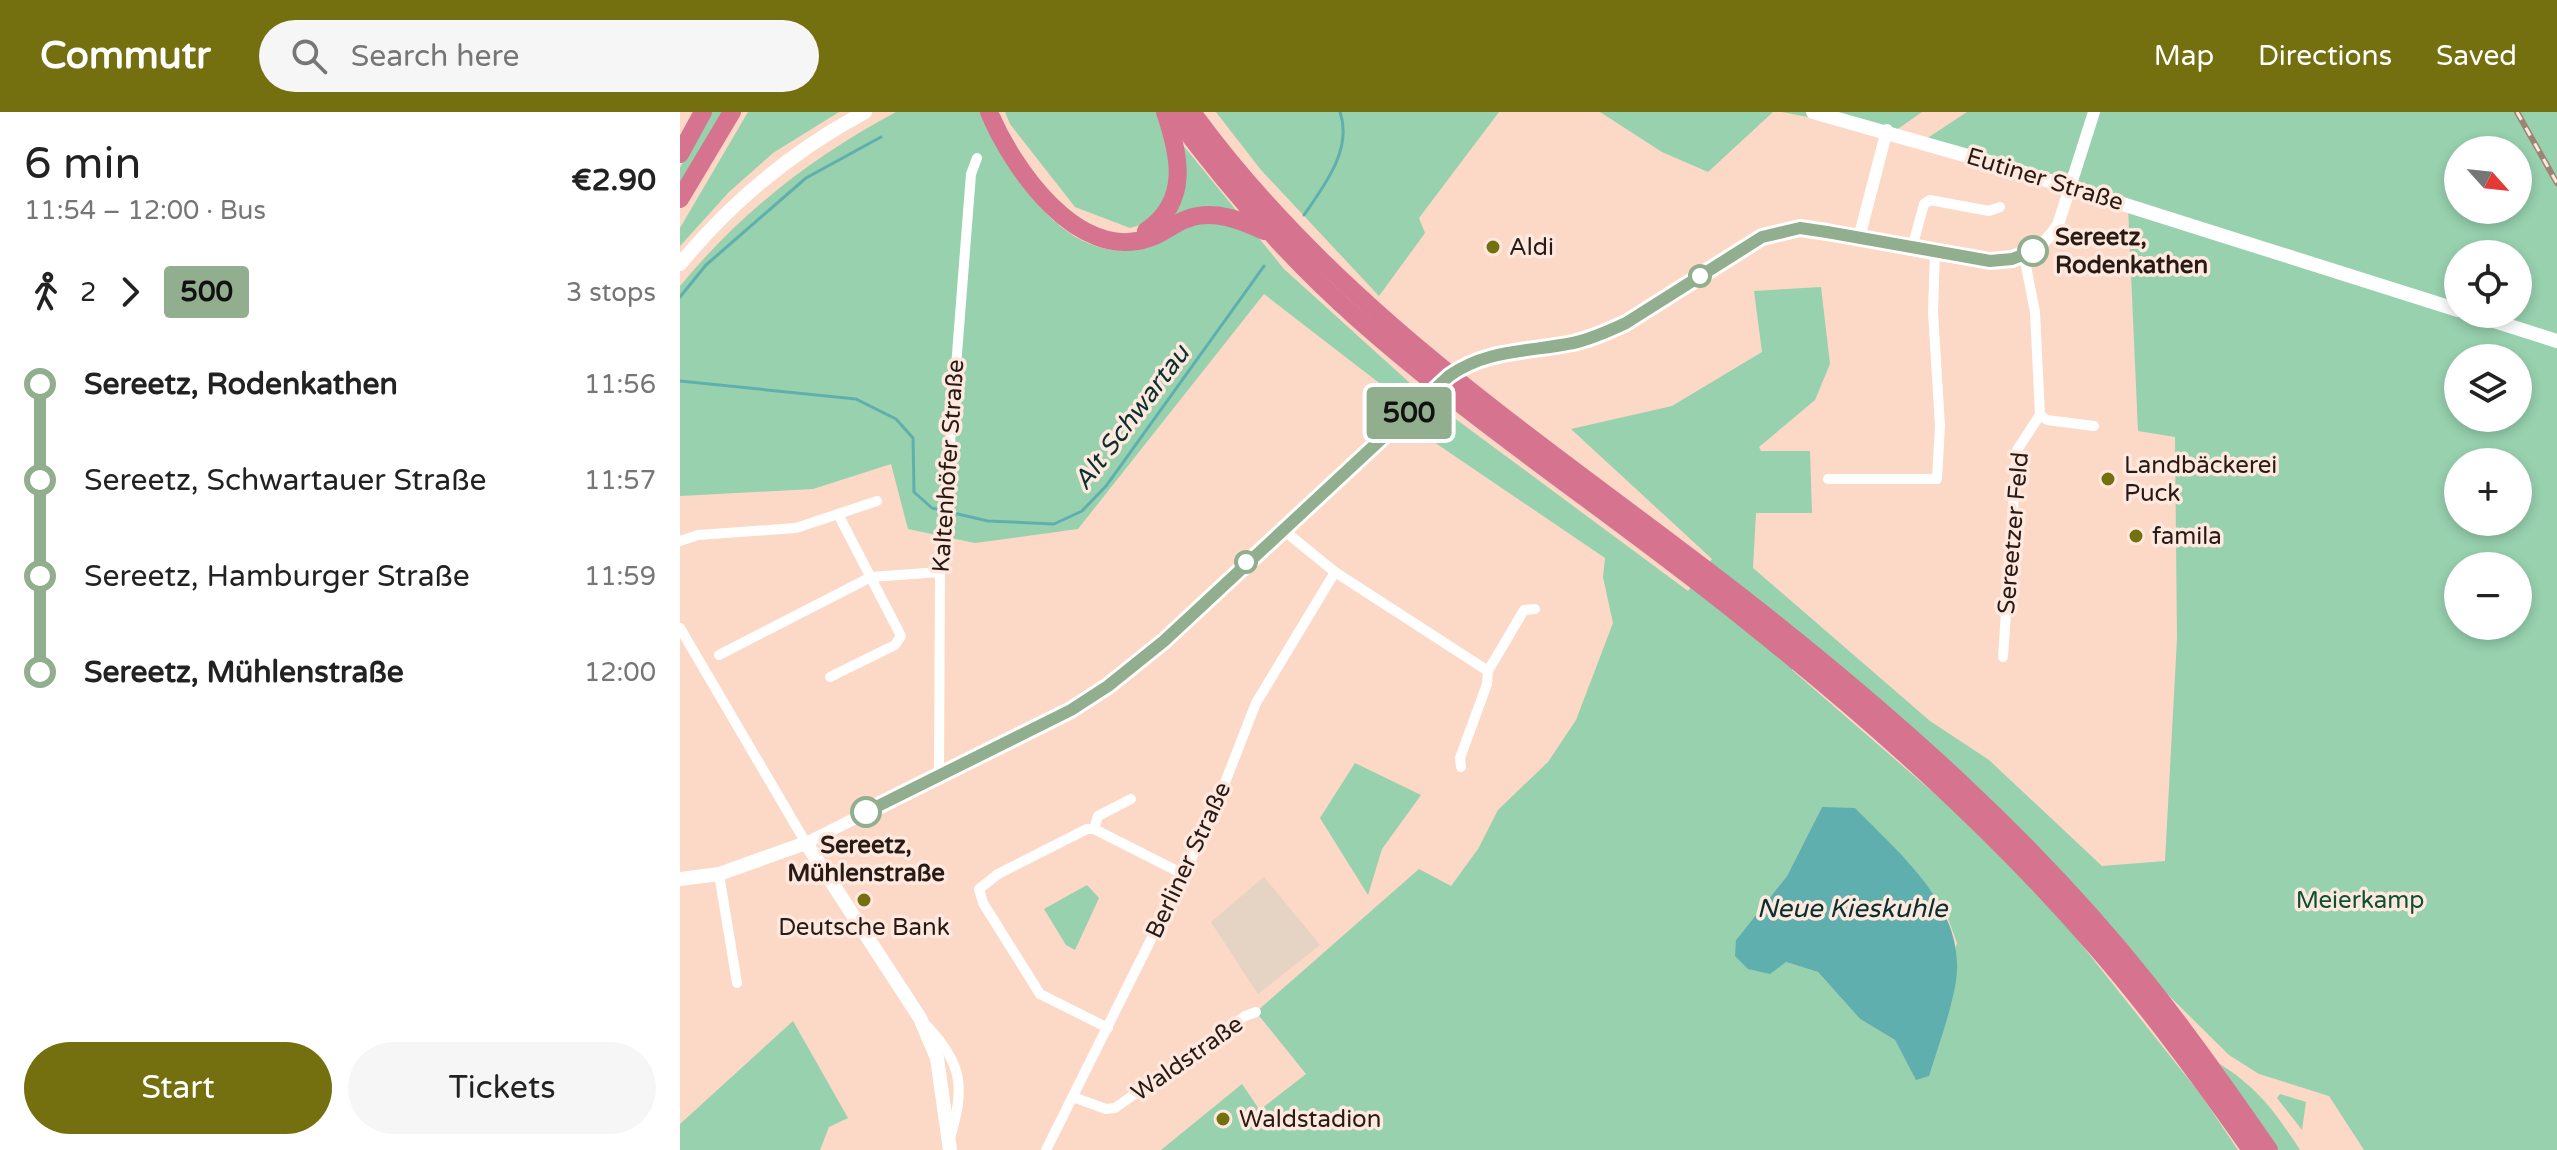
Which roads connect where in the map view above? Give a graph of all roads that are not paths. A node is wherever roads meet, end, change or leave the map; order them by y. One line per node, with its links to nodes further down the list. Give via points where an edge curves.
1 (703, 112): 12 (highway)
2 (732, 112): 14 (highway)
3 (865, 112): 21 (main road, via 750,191)
4 (989, 112): 16 (highway, via 1034,192 1089,231 1114,240 1149,239 1189,218 1210,216 1237,218)
5 (998, 112): 6 (highway, via 1006,138 1059,206 1092,224 1132,235 1160,222 1179,189 1178,160)
6 (1165, 112)
7 (1172, 112): 16 (highway)
8 (1192, 112): 25 (highway, via 1305,248)
9 (1813, 112): 11 (main road, Eutiner Straße)
10 (2094, 112): 20 (street, via 2058,225)
11 (1887, 130): 17 (street); 22 (main road, Eutiner Straße)
12 (680, 154)
13 (977, 158): 33 (street, Kaltenhöfer Straße, via 971,174)
14 (680, 199)
15 (2000, 207): 18 (street, via 1989,211 1930,200 1924,204)
16 (1274, 235): 25 (highway, via 1356,318)
17 (1859, 238): 18 (street); 31 (street, via 1800,228 1775,232 1604,333 1471,361)
18 (1912, 248): 19 (street)
19 (1935, 252): 20 (street, via 1990,261); 28 (street, via 1937,479)
20 (2024, 256): 26 (street, via 2035,312)
21 (680, 264)
22 (2444, 306)
23 (2516, 328): 24 (main road)
24 (2557, 341)
25 (1431, 370): 45 (highway)
26 (2040, 415): 27 (street, Sereetzer Feld); 39 (street, Sereetzer Feld, via 2017,450)
27 (2094, 426)
28 (1828, 479)
29 (877, 501): 30 (street)
30 (839, 516): 32 (street, via 772,532 698,535); 35 (street)
31 (1282, 529): 34 (street); 43 (street, via 1164,641 1108,686)
32 (680, 541)
33 (940, 572): 35 (street); 43 (street, Kaltenhöfer Straße)
34 (1335, 572): 40 (street); 49 (street, Berliner Straße, via 1256,703)
35 (871, 577): 38 (street); 41 (street, via 901,639)
36 (1535, 609): 40 (street, via 1524,610)
37 (680, 628): 47 (street)
38 (719, 655)
39 (2003, 657)
40 (1488, 671): 42 (street)
41 (830, 677)
42 (1461, 767)
43 (939, 776): 47 (street)
44 (1131, 799): 46 (street, via 1098,816)
45 (1969, 802): 57 (highway, via 2104,956); 58 (highway, via 2064,888 2148,984)
46 (1094, 829): 49 (street); 53 (street, via 998,874 979,889 1040,994)
47 (806, 843): 48 (main road); 55 (main road, via 920,1018 937,1058)
48 (719, 874): 50 (main road); 51 (street)
49 (1185, 875): 53 (street, Berliner Straße)
50 (680, 879)
51 (737, 983)
52 (1256, 1012): 54 (street, Waldstraße, via 1115,1108)
53 (1108, 1028): 54 (street, Berliner Straße)
54 (1073, 1097): 56 (street, Berliner Straße)
55 (950, 1145)
56 (1046, 1150)
57 (2251, 1150)
58 (2269, 1150)

